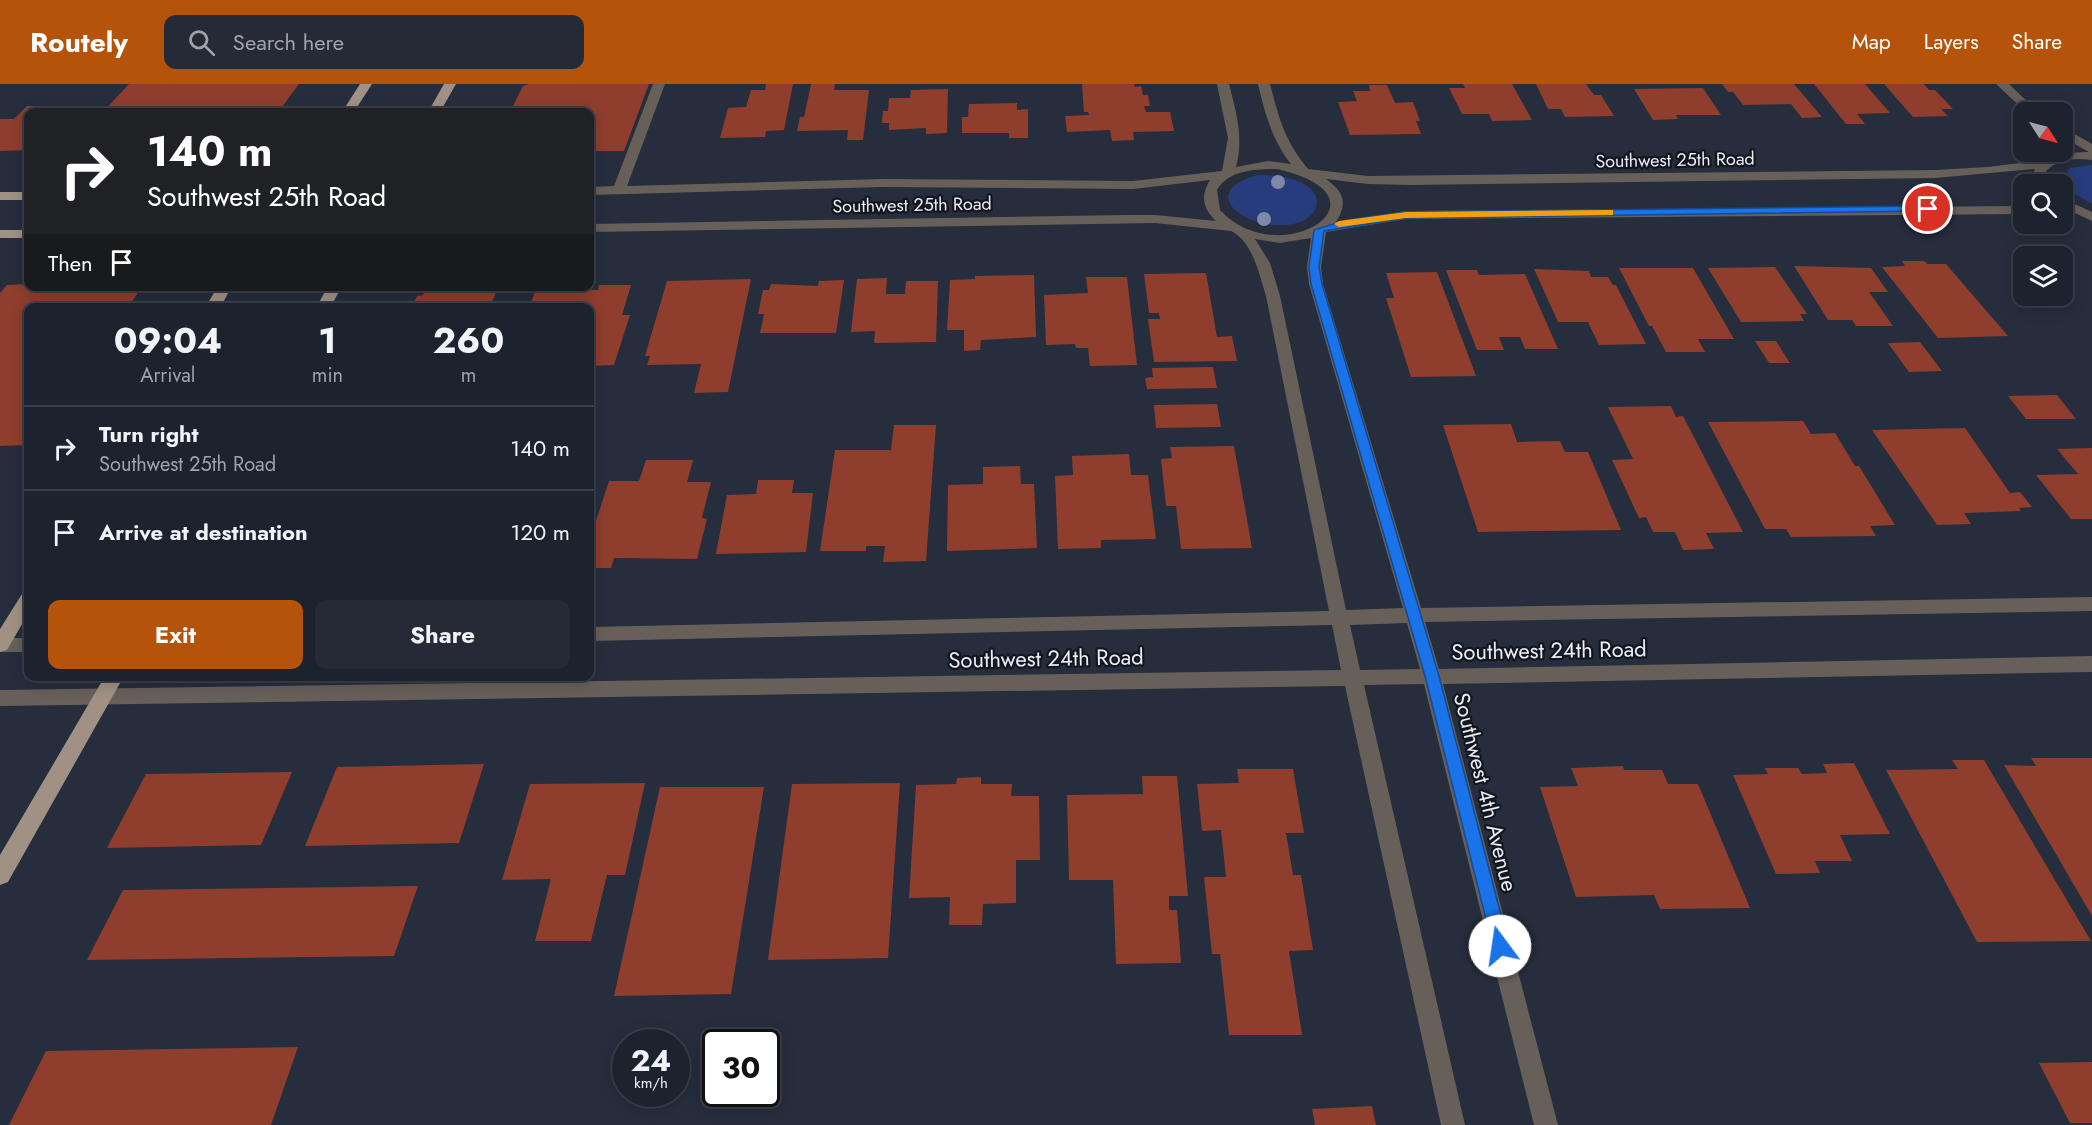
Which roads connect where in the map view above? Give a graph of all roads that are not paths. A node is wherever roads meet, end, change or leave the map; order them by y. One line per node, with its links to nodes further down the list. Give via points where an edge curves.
1 (366, 84): 8 (main road)
2 (450, 84): 9 (main road)
3 (659, 84): 18 (street)
4 (1223, 84): 16 (street, via 1235,132 1234,154)
5 (1264, 84): 15 (street, via 1278,136 1286,152)
6 (2002, 84): 7 (street)
7 (2021, 102)
8 (351, 108)
9 (436, 108)
10 (2073, 138): 11 (street)
11 (2092, 149)
12 (2073, 155): 13 (street, Southwest 25th Road)
13 (2092, 156)
14 (2032, 162): 15 (street, Southwest 25th Road, via 1988,171 1935,174 1418,181)
15 (1305, 172): 16 (street, Southwest 25th Road, via 1264,165); 26 (street, via 1330,189 1337,202 1334,216)
16 (1226, 174): 18 (street, Southwest 25th Road, via 1115,186 861,184); 27 (street, via 1215,183 1209,201 1213,211)
17 (594, 190): 18 (street, Southwest 25th Road)
18 (619, 190)
19 (0, 196): 20 (main road)
20 (24, 196)
21 (2073, 208): 24 (street)
22 (2013, 210): 26 (street, via 1406,215)
23 (2073, 215): 24 (street)
24 (2092, 217)
25 (594, 228): 27 (street, Southwest 25th Road, via 1155,219)
26 (1321, 229): 27 (street, Southwest 25th Road, via 1284,238); 32 (street, Southwest 4th Avenue, via 1314,267 1316,284)
27 (1239, 230): 33 (street, via 1263,263 1273,296)
28 (0, 234): 29 (main road)
29 (24, 234)
30 (2092, 604): 32 (street, Southwest 24th Road)
31 (24, 606): 35 (main road)
32 (1413, 616): 33 (street, Southwest 24th Road); 38 (street, Southwest 4th Avenue)
33 (1339, 618): 34 (street, Southwest 24th Road); 39 (street)
34 (594, 634)
35 (0, 645): 36 (street)
36 (24, 645)
37 (2092, 664): 38 (street, Southwest 24th Road)
38 (1432, 676): 39 (street, Southwest 24th Road); 45 (street, Southwest 4th Avenue)
39 (1353, 678): 42 (street, Southwest 24th Road); 44 (street)
40 (112, 681): 42 (main road)
41 (0, 698): 42 (street, Southwest 24th Road)
42 (103, 698): 43 (main road)
43 (0, 875)
44 (1453, 1125)
45 (1546, 1125)

